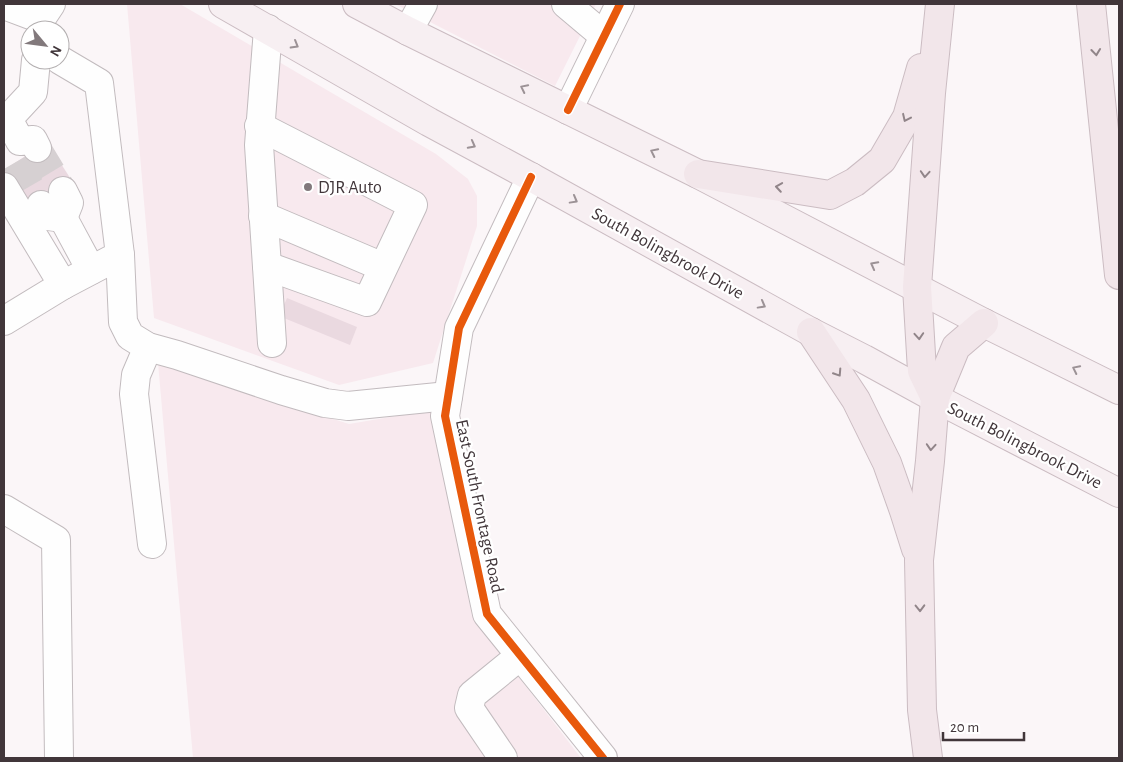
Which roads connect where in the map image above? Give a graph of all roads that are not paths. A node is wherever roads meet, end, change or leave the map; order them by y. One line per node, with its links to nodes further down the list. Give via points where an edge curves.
1 (222, 4): 10 (main road, South Bolingbrook Drive)
2 (357, 4): 11 (main road)
3 (423, 4): 11 (street)
4 (566, 4): 12 (street)
5 (620, 4): 12 (street)
6 (938, 4): 18 (highway, one-way to 18, via 907,117 882,160 855,182 830,195); 29 (highway, one-way to 29)
7 (1091, 4): 27 (highway, one-way to 27)
8 (4, 5): 9 (street)
9 (43, 18)
10 (268, 29): 16 (street); 19 (main road, South Bolingbrook Drive, one-way to 19)
11 (408, 31): 15 (main road, one-way to 11)
12 (604, 36): 15 (street)
13 (70, 66): 23 (street, via 99,83)
14 (35, 70): 17 (street, via 33,92)
15 (568, 110): 18 (main road, one-way to 15)
16 (260, 126): 22 (street); 25 (street, via 413,205)
17 (17, 140)
18 (698, 174): 29 (main road, one-way to 18)
19 (531, 177): 32 (main road, South Bolingbrook Drive, one-way to 32); 36 (street, East South Frontage Road, via 459,328)
20 (4, 187): 28 (street)
21 (56, 205): 26 (street)
22 (263, 216): 24 (street); 25 (street)
23 (120, 255): 26 (street); 34 (street, via 123,322 130,336)
24 (267, 266): 25 (street, via 366,302); 33 (street)
25 (383, 268)
26 (91, 270): 28 (street)
27 (1119, 275)
28 (63, 284): 30 (street)
29 (917, 288): 31 (main road); 37 (highway, one-way to 37, via 922,371)
30 (4, 321)
31 (984, 323): 35 (main road, one-way to 31); 37 (highway, via 956,347)
32 (811, 332): 37 (main road, South Bolingbrook Drive); 41 (highway, one-way to 41, via 856,400 882,454)
33 (272, 343)
34 (148, 347): 36 (street, via 325,403 348,406); 40 (street, via 136,375 134,394)
35 (1119, 390)
36 (448, 396): 42 (street, East South Frontage Road, via 445,416 487,614)
37 (935, 398): 38 (main road, South Bolingbrook Drive); 41 (highway, one-way to 41)
38 (1119, 493)
39 (4, 509): 43 (street, via 56,540)
40 (152, 544)
41 (919, 560): 46 (highway, one-way to 46, via 922,710)
42 (520, 656): 44 (street, via 472,695 468,708); 45 (street, East South Frontage Road)
43 (59, 758)
44 (503, 758)
45 (603, 758)
46 (928, 758)

